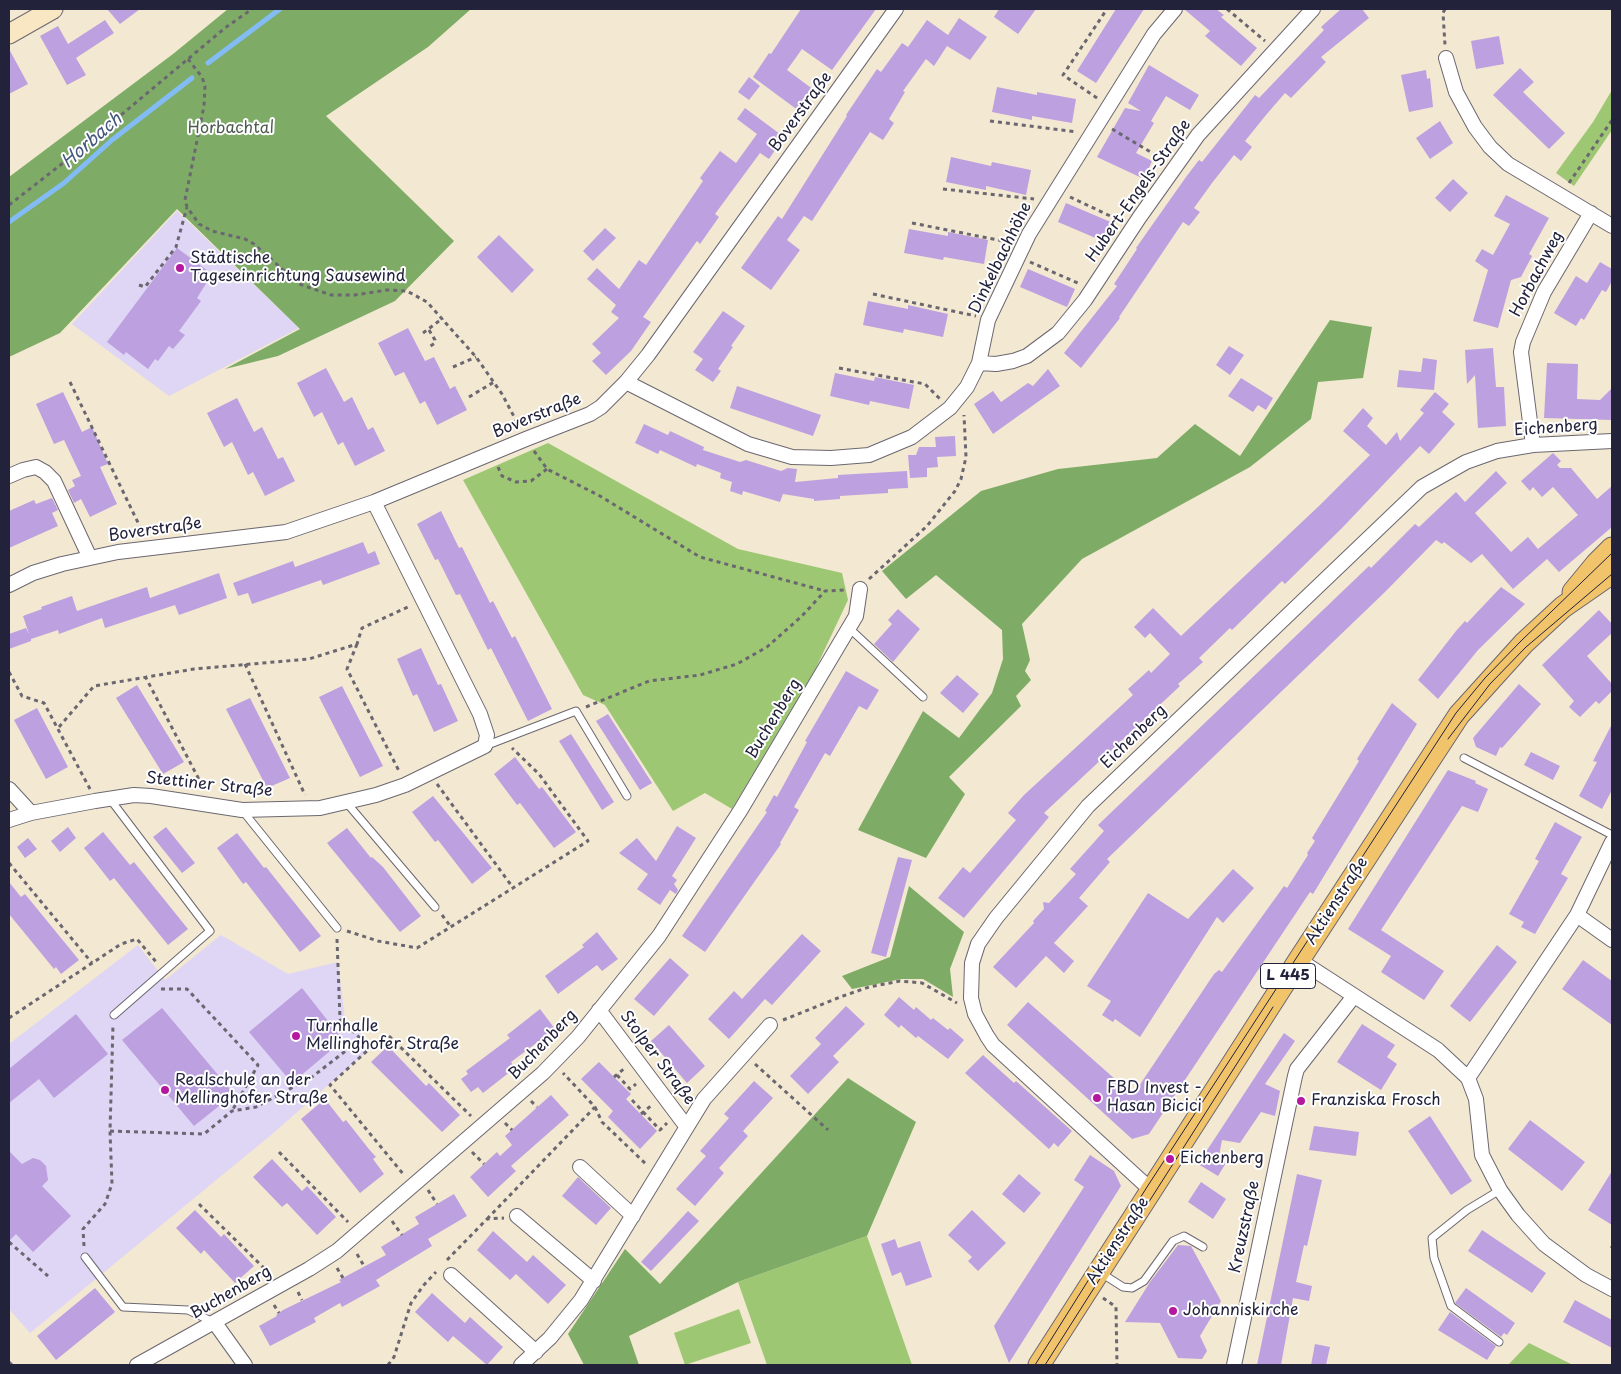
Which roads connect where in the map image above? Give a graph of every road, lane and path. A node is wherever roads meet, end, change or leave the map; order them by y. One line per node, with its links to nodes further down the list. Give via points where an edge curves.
1 (53, 9): 9 (street)
2 (252, 9): 12 (path)
3 (896, 9): 43 (street, Boverstraße)
4 (1107, 9): 13 (path, via 1063,75)
5 (1175, 9): 13 (street, Dinkelbachhöhe, via 1154,34)
6 (1228, 9): 10 (path)
7 (1313, 9): 10 (street, Hubert-Engels-Straße)
8 (1445, 9): 11 (path)
9 (9, 34)
10 (1275, 50): 30 (street, Hubert-Engels-Straße, via 1185,152)
11 (1446, 58): 20 (street, via 1456,92 1490,147 1508,164)
12 (188, 59): 22 (path); 23 (path, via 202,77 205,94 186,192)
13 (1108, 105): 16 (street, Dinkelbachhöhe)
14 (1612, 120): 20 (path)
15 (990, 121): 17 (path)
16 (1098, 121): 17 (street, Dinkelbachhöhe); 18 (path)
17 (1090, 134): 21 (street, Dinkelbachhöhe)
18 (1158, 156)
19 (943, 189): 21 (path)
20 (1561, 195): 24 (street)
21 (1052, 196): 25 (path); 28 (street, Dinkelbachhöhe)
22 (9, 205)
23 (187, 207): 29 (path, via 176,247 145,287); 32 (path, via 199,224 254,244 299,284 331,295 406,291 426,302)
24 (1591, 213): 27 (street); 49 (street, Horbachweg, via 1544,292 1523,342 1521,352)
25 (1117, 219)
26 (912, 223): 28 (path, via 993,237)
27 (1612, 226)
28 (1021, 252): 30 (path); 33 (street, Dinkelbachhöhe)
29 (139, 285)
30 (1092, 289): 38 (street, Hubert-Engels-Straße, via 1058,334 1035,350 1013,361)
31 (874, 294): 33 (path)
32 (443, 318): 34 (path); 37 (path)
33 (988, 320): 38 (street, Dinkelbachhöhe)
34 (429, 330): 35 (path); 36 (path, via 435,340)
35 (423, 333)
36 (429, 347)
37 (476, 357): 39 (path); 42 (path)
38 (979, 363): 44 (street, Dinkelbachhöhe)
39 (453, 367)
40 (839, 368): 46 (path, via 925,384)
41 (70, 382): 54 (path)
42 (494, 382): 45 (path); 47 (path)
43 (626, 382): 46 (street, Dinkelbachhöhe, via 748,444 778,454 808,458 856,457 883,451 912,437); 47 (street, Boverstraße, via 590,414)
44 (961, 396): 46 (street, Dinkelbachhöhe); 59 (path, via 966,457 955,491 927,526)
45 (469, 397)
46 (950, 408)
47 (526, 438): 50 (street, Boverstraße); 51 (path)
48 (1612, 441): 49 (street, Eichenberg)
49 (1532, 445): 100 (street, Eichenberg, via 1480,455 1422,487 1088,806 978,944 970,982)
50 (490, 454): 51 (path, via 502,476 516,482 531,481); 53 (street, Boverstraße)
51 (547, 469): 60 (path, via 600,496 700,557)
52 (9, 476): 56 (street, via 36,467 54,481)
53 (374, 502): 54 (street, Boverstraße, via 286,532); 61 (street)
54 (150, 547): 56 (street, Boverstraße)
55 (1612, 548): 62 (main road, Aktienstraße / L 445)
56 (90, 558): 58 (street, Boverstraße, via 33,573)
57 (1612, 573): 62 (main road, Aktienstraße / L 445)
58 (9, 584)
59 (860, 589): 60 (path); 63 (street, Buchenberg, via 856,616)
60 (825, 591): 69 (path, via 785,631 744,661 700,675 649,680)
61 (422, 601): 64 (path, via 362,628); 72 (street, via 480,714 487,735)
62 (1563, 607): 94 (main road, Aktienstraße / L 445, via 1518,649 1459,715)
63 (849, 628): 68 (lane); 99 (street, Buchenberg, via 740,811 660,936)
64 (357, 644): 65 (path, via 309,659); 75 (path, via 347,669)
65 (245, 664): 67 (path); 82 (path)
66 (9, 672): 70 (path, via 22,696 44,703)
67 (145, 676): 70 (path, via 94,686); 81 (path)
68 (923, 697)
69 (576, 711): 71 (lane); 77 (lane)
70 (59, 727): 79 (path)
71 (503, 741): 72 (lane); 89 (path, via 539,774 588,841)
72 (485, 746): 74 (street, Stettiner Straße)
73 (1464, 758): 86 (lane)
74 (429, 773): 75 (street, Stettiner Straße); 89 (path)
75 (405, 785): 80 (street, Stettiner Straße, via 376,796)
76 (9, 789): 84 (street)
77 (627, 796)
78 (110, 798): 79 (street, Stettiner Straße); 81 (street, Stettiner Straße, via 151,796); 96 (lane, via 210,931)
79 (95, 800): 84 (street, Stettiner Straße)
80 (346, 802): 82 (street, Stettiner Straße); 90 (lane)
81 (213, 805): 83 (street, Stettiner Straße)
82 (311, 809): 83 (street, Stettiner Straße)
83 (242, 810): 92 (lane)
84 (31, 814): 85 (street, Stettiner Straße)
85 (9, 820)
86 (1612, 835)
87 (1612, 842): 91 (street)
88 (9, 863): 95 (path)
89 (514, 889): 92 (path, via 417,948 378,941)
90 (435, 906)
91 (1577, 915): 93 (street); 108 (street)
92 (337, 928): 105 (path, via 340,1019)
93 (1612, 940)
94 (1299, 960): 98 (street); 121 (main road, Aktienstraße / L 445)
95 (92, 963): 96 (path, via 121,944 137,939); 102 (path)
96 (164, 972): 97 (lane)
97 (150, 984): 101 (lane); 111 (path, via 155,989 187,989 258,1065)
98 (1354, 996): 108 (street, via 1438,1050); 147 (street, Kreuzstraße, via 1297,1069)
99 (599, 1010): 107 (street, Buchenberg); 112 (street, Stolper Straße)
100 (975, 1014): 103 (path, via 922,983 900,981 869,987); 121 (street, Eichenberg, via 993,1045)
101 (114, 1015): 116 (path)
102 (9, 1018)
103 (770, 1025): 106 (street, Stolper Straße)
104 (389, 1036): 113 (path)
105 (361, 1039): 111 (path, via 312,1077 256,1107); 120 (path, via 369,1048 330,1085)
106 (744, 1053): 114 (street, Stolper Straße, via 704,1099); 115 (path)
107 (553, 1064): 110 (path); 113 (street, Buchenberg)
108 (1468, 1078): 122 (street, via 1476,1099 1482,1154)
109 (632, 1100): 112 (path, via 660,1130)
110 (594, 1107): 119 (path, via 602,1122); 126 (path)
111 (232, 1111): 116 (path, via 204,1134)
112 (677, 1114): 114 (street, Stolper Straße)
113 (481, 1128): 120 (street, Buchenberg)
114 (685, 1129): 119 (street, Stolper Straße)
115 (828, 1130)
116 (110, 1131): 130 (path, via 112,1184 105,1204 82,1229)
117 (279, 1152): 127 (path)
118 (580, 1167): 125 (street)
119 (657, 1175): 125 (street, Stolper Straße)
120 (414, 1187): 127 (street, Buchenberg)
121 (1151, 1190): 133 (main road, Aktienstraße / L 445)
122 (1500, 1190): 136 (street, via 1544,1244 1586,1275); 138 (lane, via 1467,1210 1432,1238 1434,1258 1451,1306)
123 (199, 1204): 135 (path)
124 (517, 1216): 134 (street)
125 (633, 1216): 134 (street, Stolper Straße)
126 (487, 1219)
127 (359, 1233): 135 (street, Buchenberg, via 330,1256)
128 (9, 1242): 132 (path)
129 (1202, 1246): 133 (lane, via 1184,1236 1173,1241 1144,1281 1132,1288)
130 (84, 1257): 137 (lane, via 122,1307 188,1310)
131 (451, 1274): 139 (street)
132 (48, 1276)
133 (1093, 1280): 145 (main road, Aktienstraße / L 445); 146 (path, via 1116,1307)
134 (594, 1281): 139 (street, Stolper Straße)
135 (281, 1284): 137 (street, Buchenberg)
136 (1612, 1289)
137 (215, 1323): 142 (street, Buchenberg); 143 (street)
138 (1499, 1342)
139 (536, 1352): 144 (street, Stolper Straße)
140 (9, 1362): 141 (path)
141 (12, 1365)
142 (137, 1365)
143 (245, 1365)
144 (520, 1365)
145 (1039, 1365)
146 (1117, 1365)
147 (1234, 1365)

